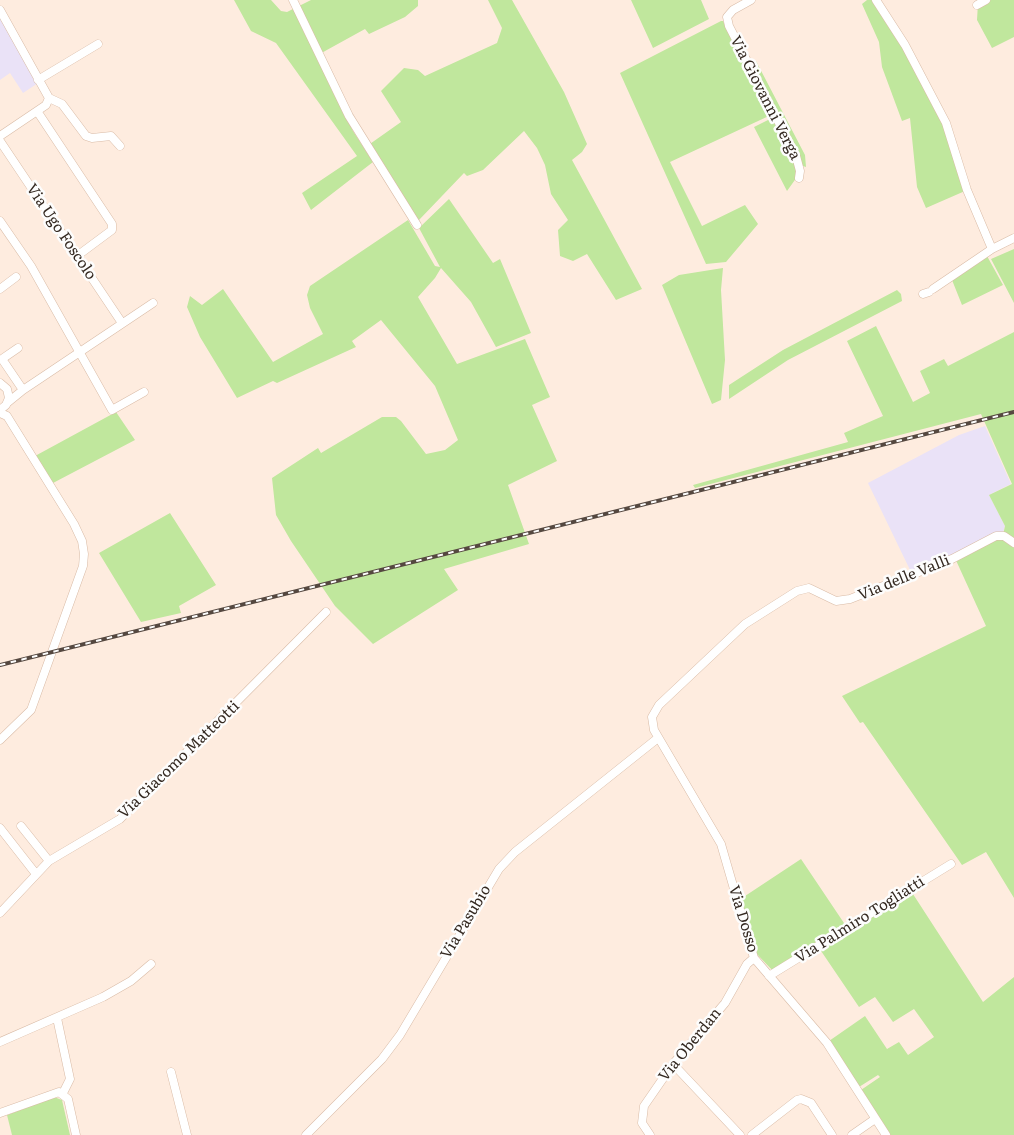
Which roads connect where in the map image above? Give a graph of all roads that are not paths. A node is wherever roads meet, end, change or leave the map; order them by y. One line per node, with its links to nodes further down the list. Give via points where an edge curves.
1 (293, 0): 16 (street, via 355,126)
2 (751, 0): 14 (street, Via Giovanni Verga, via 727,17 729,26 796,156)
3 (876, 0): 18 (street, via 905,45 946,123 967,190)
4 (986, 0): 5 (street)
5 (977, 4)
6 (0, 10): 8 (street)
7 (98, 44): 8 (street)
8 (38, 80): 9 (street)
9 (48, 98): 10 (street, via 46,105); 13 (street, via 62,104 86,136 111,136)
10 (37, 111): 11 (street); 19 (street, via 112,224 112,230)
11 (0, 136)
12 (0, 141): 19 (street, Via Ugo Foscolo)
13 (120, 146)
14 (799, 178)
15 (0, 220): 26 (street, via 31,266)
16 (417, 225)
17 (1014, 238): 18 (street)
18 (992, 248): 22 (street)
19 (77, 256): 24 (street, Via Ugo Foscolo)
20 (16, 277): 21 (street)
21 (0, 289)
22 (930, 290)
23 (153, 303): 24 (street)
24 (122, 323): 26 (street)
25 (18, 348): 28 (street, via 2,359)
26 (79, 352): 28 (street); 29 (street, via 112,410)
27 (3, 386): 28 (street, via 15,392); 30 (street, via 9,393)
28 (23, 390): 30 (street)
29 (144, 392)
30 (4, 409): 34 (street, via 74,524 84,554 83,566 30,710)
31 (1014, 543): 33 (street, Via delle Valli, via 1004,536 996,536 952,559 850,600 836,601 809,588 797,591 745,624 654,710 651,722)
32 (326, 612): 37 (street, Via Giacomo Matteotti, via 120,819)
33 (658, 738): 41 (street, Via Dosso, via 721,844); 54 (street, Via Pasubio, via 515,852 499,869 400,1035 382,1059)
34 (0, 740)
35 (21, 826): 37 (street)
36 (0, 828): 39 (street)
37 (49, 860): 39 (street, Via Giacomo Matteotti)
38 (951, 864): 43 (street, Via Palmiro Togliatti)
39 (36, 874): 40 (street, Via Giacomo Matteotti)
40 (0, 911)
41 (754, 958): 43 (street, Via Dosso); 46 (street, Via Oberdan, via 747,964 725,1003)
42 (151, 964): 44 (street, via 123,986)
43 (769, 976): 50 (street, Via Dosso, via 827,1043)
44 (58, 1018): 45 (street); 48 (street, via 70,1079)
45 (0, 1042)
46 (673, 1064): 55 (street, Via Oberdan, via 641,1112 642,1123); 56 (street)
47 (171, 1072): 53 (street)
48 (63, 1093): 49 (street, via 53,1092); 52 (street, via 68,1099)
49 (0, 1113)
50 (876, 1119): 51 (street); 59 (street, Via Dosso)
51 (857, 1134)
52 (76, 1135)
53 (187, 1135)
54 (306, 1135)
55 (650, 1135)
56 (740, 1135)
57 (752, 1135): 58 (street, via 802,1099 811,1103)
58 (832, 1135)
59 (886, 1135)

